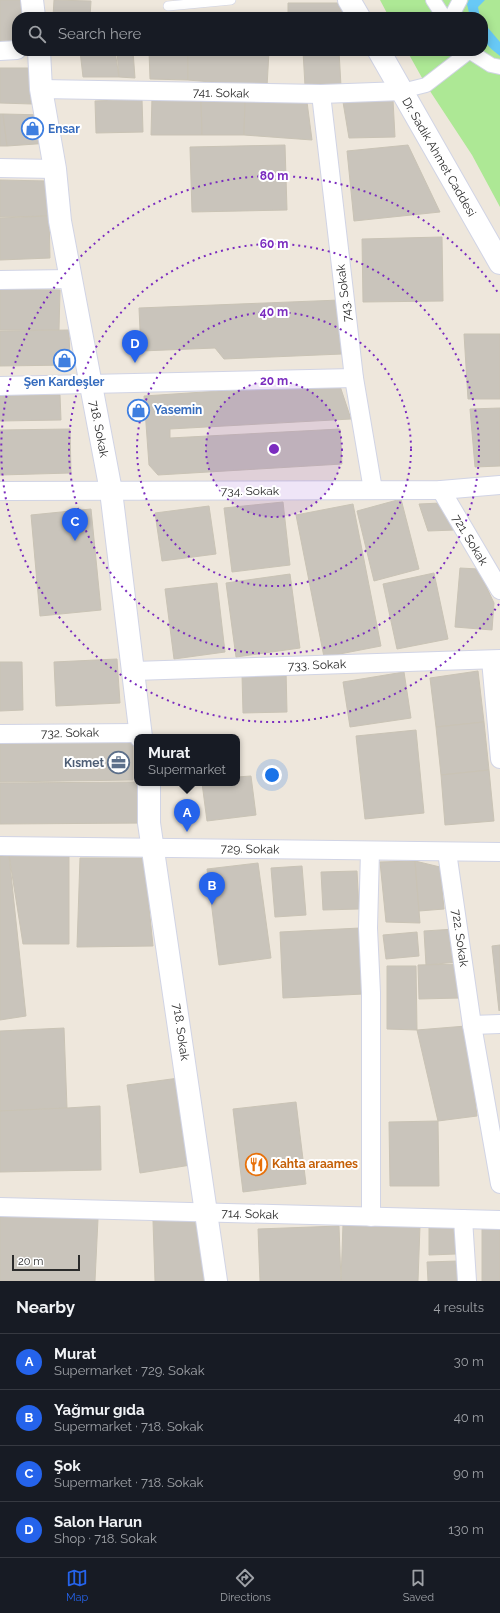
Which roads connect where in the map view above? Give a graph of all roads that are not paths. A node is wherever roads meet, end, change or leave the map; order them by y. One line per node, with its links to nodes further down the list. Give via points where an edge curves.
1 (32, 0): 7 (street)
2 (231, 0): 6 (lane)
3 (349, 0): 8 (street)
4 (433, 0): 9 (street)
5 (460, 0): 10 (street)
6 (168, 6)
7 (33, 12)
8 (356, 12)
9 (441, 12)
10 (453, 12)
11 (12, 50): 12 (street)
12 (0, 51)
13 (39, 56): 18 (street, 718. Sokak)
14 (381, 56): 19 (street, Dr. Sadık Ahmet Caddesi)
15 (463, 56): 19 (street, via 426,85)
16 (477, 56): 17 (street, via 491,65)
17 (500, 67)
18 (41, 89): 20 (street, 741. Sokak); 22 (street, 718. Sokak)
19 (402, 91): 20 (street, 741. Sokak); 23 (street, Dr. Sadık Ahmet Caddesi)
20 (320, 94): 26 (street, 743. Sokak)
21 (0, 168): 22 (street)
22 (54, 169): 24 (street, 718. Sokak, via 60,222)
23 (500, 263)
24 (71, 279): 25 (street); 27 (street, 718. Sokak)
25 (0, 280)
26 (354, 378): 27 (street); 30 (street, 743. Sokak)
27 (90, 383): 28 (street); 33 (street, 718. Sokak)
28 (0, 386)
29 (500, 485): 31 (street, 734. Sokak)
30 (373, 490): 31 (street, 734. Sokak); 33 (street, 734. Sokak)
31 (441, 490): 34 (street, 721. Sokak)
32 (0, 491): 33 (street, 734. Sokak)
33 (111, 491): 36 (street, 718. Sokak)
34 (500, 590)
35 (495, 660): 36 (street, 733. Sokak); 40 (street)
36 (134, 671): 38 (street, 718. Sokak)
37 (0, 734): 39 (street, 732. Sokak)
38 (140, 734)
39 (134, 735)
40 (500, 759)
41 (149, 786): 43 (street, 718. Sokak, via 149,824)
42 (0, 846): 43 (street, 729. Sokak)
43 (154, 848): 44 (street, 729. Sokak); 51 (street, 718. Sokak)
44 (370, 851): 45 (street, 729. Sokak); 52 (street, via 368,928 371,993)
45 (447, 852): 46 (street, 729. Sokak); 48 (street, 722. Sokak)
46 (500, 852)
47 (500, 1024): 48 (street)
48 (472, 1025): 49 (street, 722. Sokak)
49 (500, 1184)
50 (0, 1207): 51 (street, 714. Sokak)
51 (207, 1213): 52 (street, 714. Sokak); 55 (street, 718. Sokak)
52 (371, 1217): 53 (street, 714. Sokak)
53 (463, 1219): 54 (street, 714. Sokak); 56 (street)
54 (500, 1220)
55 (216, 1281)
56 (467, 1281)

